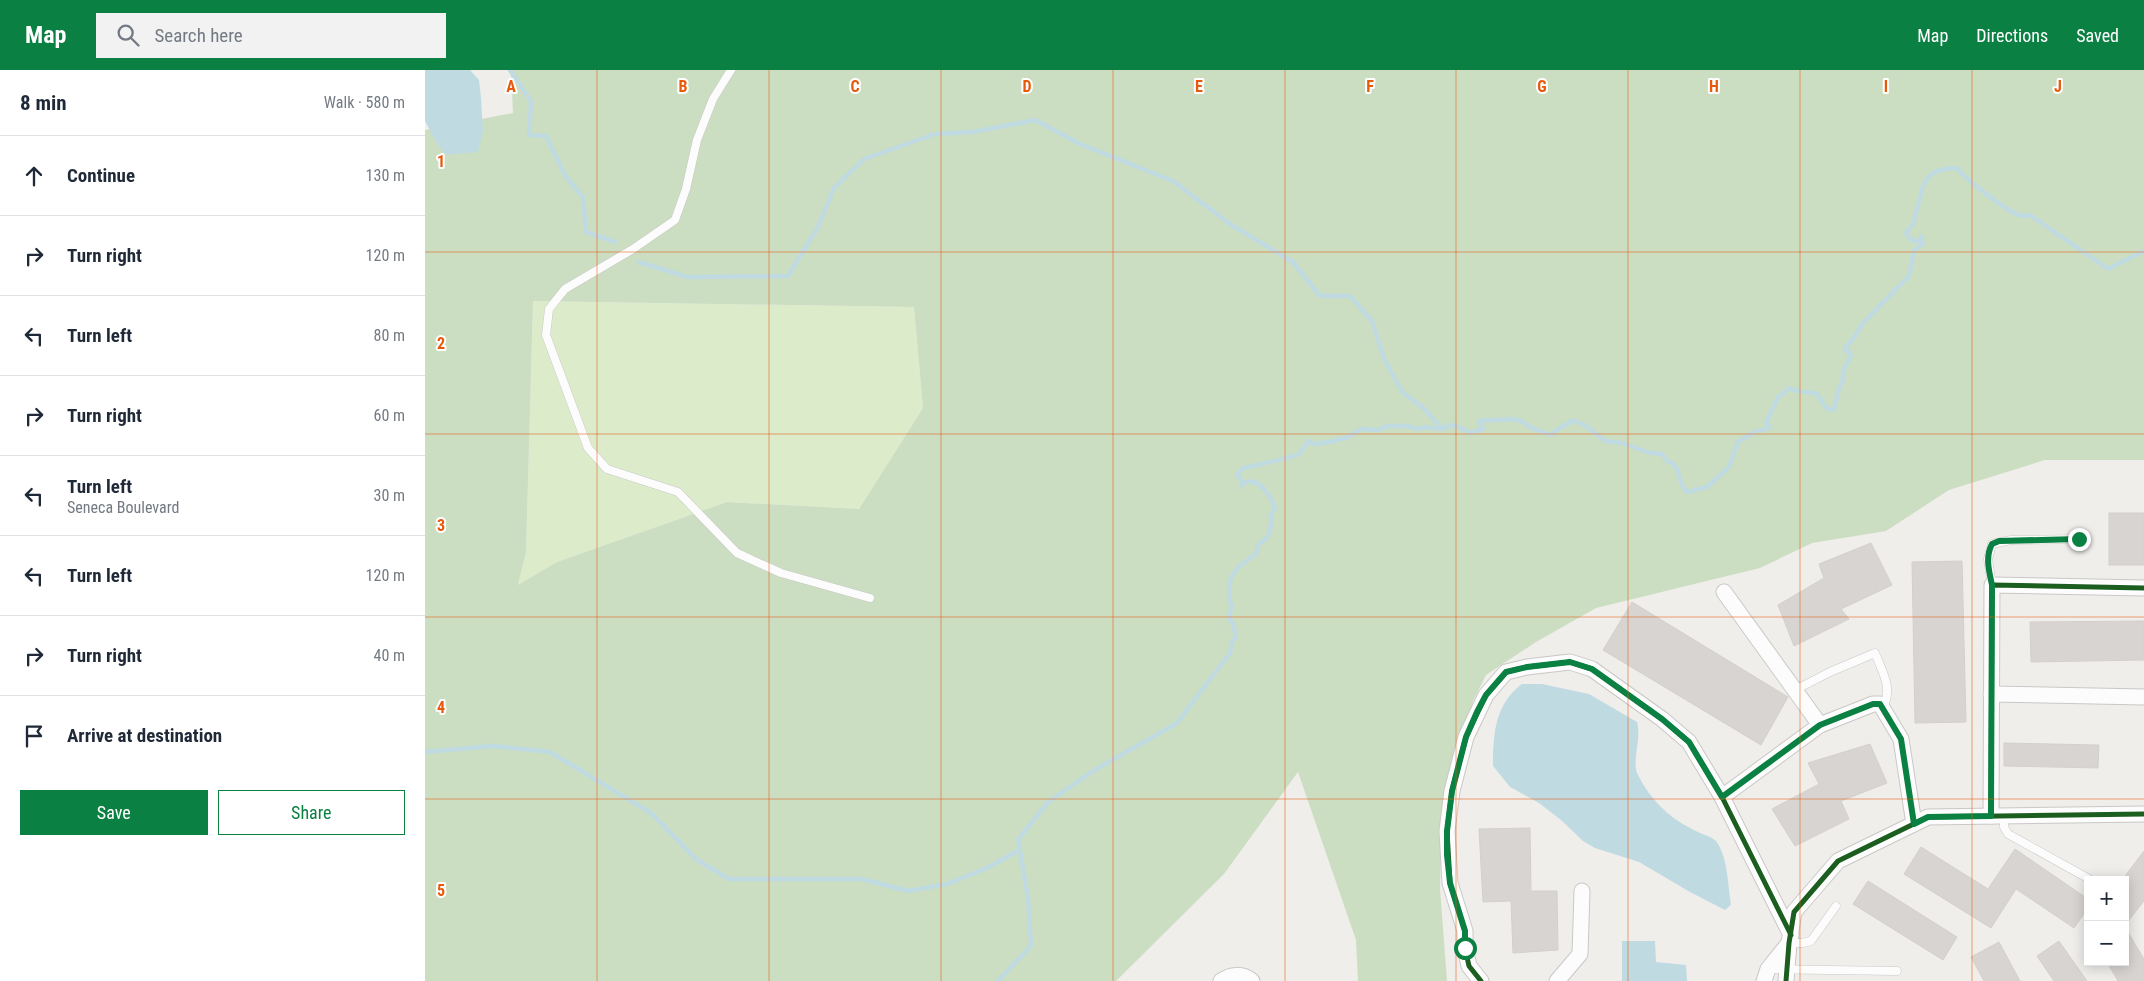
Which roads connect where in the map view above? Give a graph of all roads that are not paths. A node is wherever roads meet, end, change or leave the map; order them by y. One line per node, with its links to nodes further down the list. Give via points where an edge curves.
1 (731, 70): 6 (lane, via 713,99 697,140 675,220 565,289 549,309 545,335 588,448 607,469 678,492 737,552 781,573)
2 (2079, 539): 3 (lane, via 2011,540 1992,544 1987,559)
3 (1992, 585): 4 (street); 8 (street)
4 (2144, 588)
5 (1724, 592): 7 (street)
6 (870, 598)
7 (1795, 690): 10 (lane, via 1875,653 1889,689); 11 (street)
8 (1991, 694): 9 (street); 14 (street)
9 (2144, 697)
10 (1883, 708): 11 (street, via 1880,704 1873,704); 15 (street, via 1901,739)
11 (1820, 725): 12 (street)
12 (1722, 797): 19 (street); 25 (street, via 1689,742 1592,669 1570,662 1506,672 1486,695 1466,737 1452,791 1447,831 1450,883 1465,931 1469,966)
13 (2144, 814): 14 (street)
14 (1997, 816): 15 (street, via 1928,817); 16 (lane, via 2008,834)
15 (1914, 824): 19 (street, via 1838,861 1794,912)
16 (2084, 876)
17 (1582, 891): 26 (street, via 1580,954)
18 (1836, 906): 19 (lane, via 1811,941 1803,944)
19 (1790, 939): 21 (street); 22 (street)
20 (1897, 972): 22 (lane)
21 (1766, 975): 22 (lane)
22 (1787, 975)
23 (1221, 981): 24 (street, via 1233,975)
24 (1252, 981)
25 (1481, 981)
26 (1557, 981)

